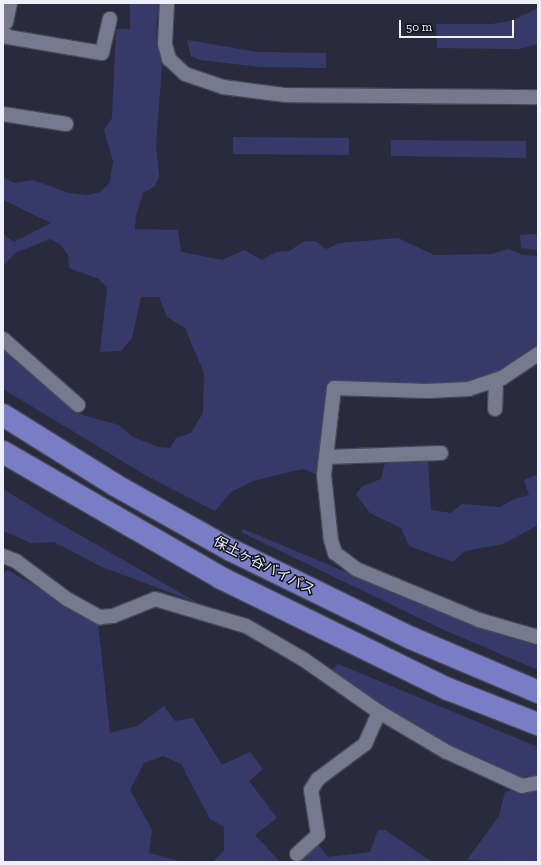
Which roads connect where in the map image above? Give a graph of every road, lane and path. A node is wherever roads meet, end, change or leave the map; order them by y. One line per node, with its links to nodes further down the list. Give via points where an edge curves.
1 (10, 3): 4 (street, via 6,22)
2 (167, 3): 6 (street, via 165,44 169,59 185,74 223,87 284,94)
3 (110, 19): 5 (street, via 102,53 8,37)
4 (3, 23)
5 (3, 32)
6 (538, 97)
7 (3, 114): 8 (street)
8 (66, 124)
9 (3, 339): 12 (street)
10 (538, 354): 11 (street)
11 (496, 380): 13 (street); 17 (street, via 469,389 427,391 334,388)
12 (78, 405)
13 (495, 409)
14 (3, 415): 20 (highway, 保土ヶ谷バイパス, via 115,485 231,550 411,638)
15 (3, 452): 22 (highway, 保土ヶ谷バイパス, via 221,578 448,689)
16 (441, 453): 17 (street)
17 (327, 457): 19 (street, via 324,475 331,540 335,553 356,568 479,620)
18 (3, 556): 21 (street, via 16,561 67,598 100,617 113,616 155,599 246,626 303,659)
19 (538, 637)
20 (538, 692)
21 (379, 712): 23 (street, via 447,752 522,786); 24 (street, via 365,744 318,779 312,790 318,834)
22 (538, 724)
23 (538, 782)
24 (297, 854)

